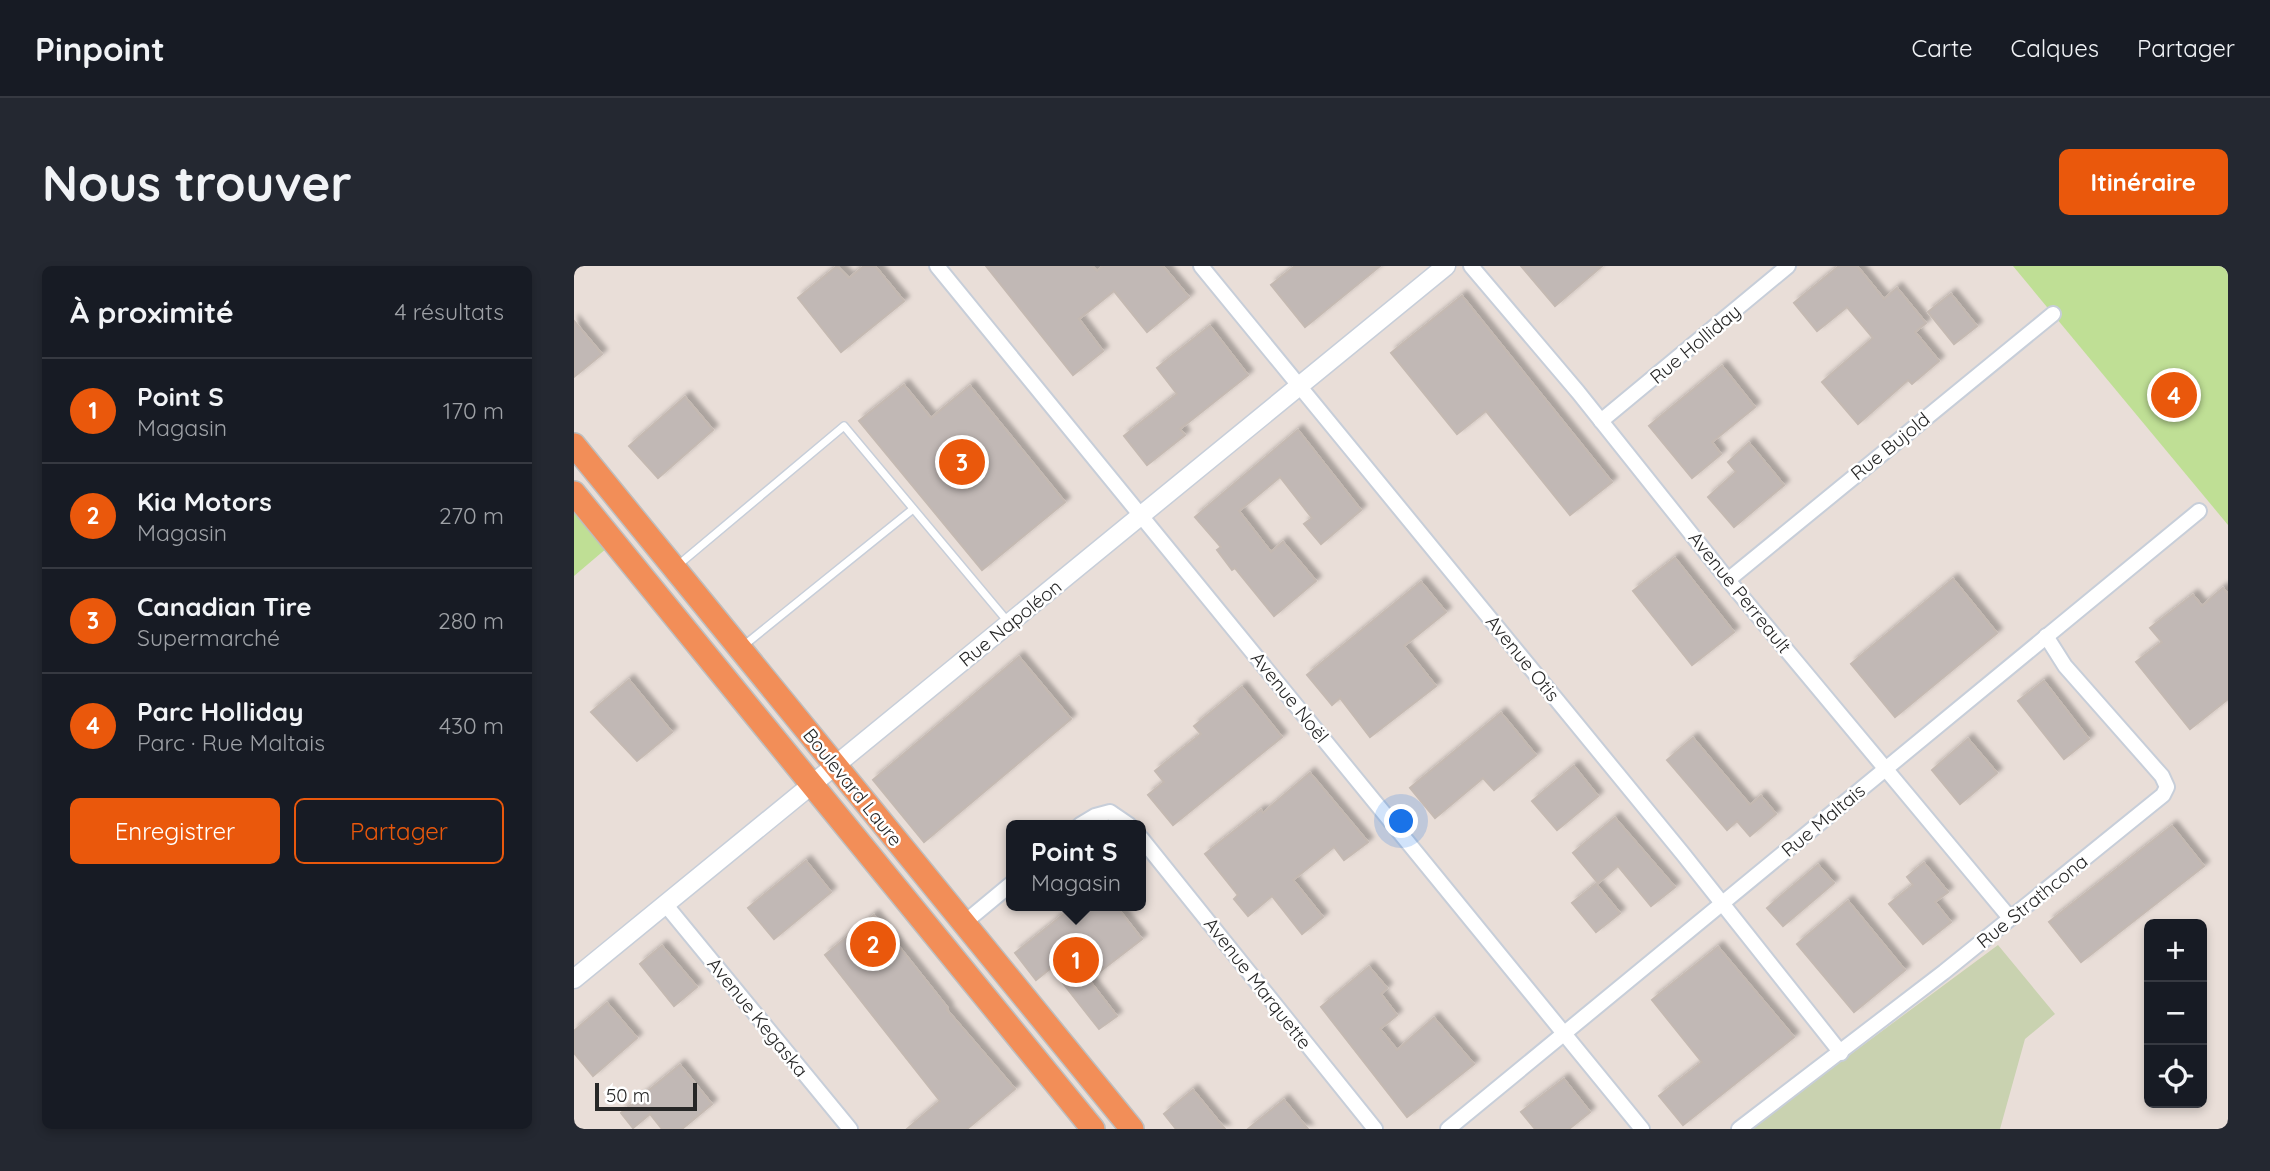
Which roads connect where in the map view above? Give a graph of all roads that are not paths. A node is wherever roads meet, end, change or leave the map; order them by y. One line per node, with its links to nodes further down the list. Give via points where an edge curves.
1 (937, 266): 13 (street, Avenue Noël)
2 (1201, 266): 7 (street, Avenue Otis)
3 (1446, 266): 7 (street, Rue Napoléon)
4 (1471, 266): 8 (street, Avenue Perreault)
5 (1788, 266): 8 (street, Rue Holliday)
6 (2053, 314): 15 (street, Rue Bujold)
7 (1299, 387): 13 (street, Rue Napoléon); 27 (street, Avenue Otis)
8 (1601, 421): 15 (street, Avenue Perreault)
9 (574, 446): 14 (highway, Boulevard Laure)
10 (574, 493): 21 (highway, Boulevard Laure)
11 (914, 509): 14 (lane, via 844,426); 16 (lane); 18 (lane)
12 (2199, 511): 17 (street, Rue Maltais)
13 (1142, 515): 16 (street, Rue Napoléon); 31 (street, Avenue Noël)
14 (674, 568): 18 (highway, Boulevard Laure)
15 (1728, 580): 20 (street, Avenue Perreault)
16 (1009, 624): 19 (street, Rue Napoléon)
17 (2046, 636): 20 (street, Rue Maltais); 28 (street, Rue Strathcona, via 2065,666 2167,787)
18 (740, 649): 19 (highway, Boulevard Laure)
19 (835, 766): 21 (street, Rue Napoléon); 29 (highway, Boulevard Laure)
20 (1886, 769): 27 (street, Rue Maltais); 28 (street, Avenue Perreault)
21 (813, 784): 26 (street, Rue Napoléon); 34 (highway, Boulevard Laure)
22 (1088, 820): 23 (street, via 1110,812)
23 (1122, 820)
24 (1146, 844): 36 (street, Avenue Marquette)
25 (1006, 888): 29 (street)
26 (665, 904): 30 (street, Rue Napoléon); 33 (street, Avenue Kegaska)
27 (1721, 904): 31 (street, Rue Maltais); 32 (street, Avenue Otis)
28 (2010, 918): 32 (street, Rue Strathcona)
29 (964, 923): 35 (highway, Boulevard Laure)
30 (574, 979)
31 (1565, 1033): 37 (street, Rue Maltais); 38 (street, Avenue Noël)
32 (1841, 1053): 39 (street, Rue Strathcona)
33 (850, 1129)
34 (1093, 1129)
35 (1132, 1129)
36 (1375, 1129)
37 (1448, 1129)
38 (1642, 1129)
39 (1740, 1129)

